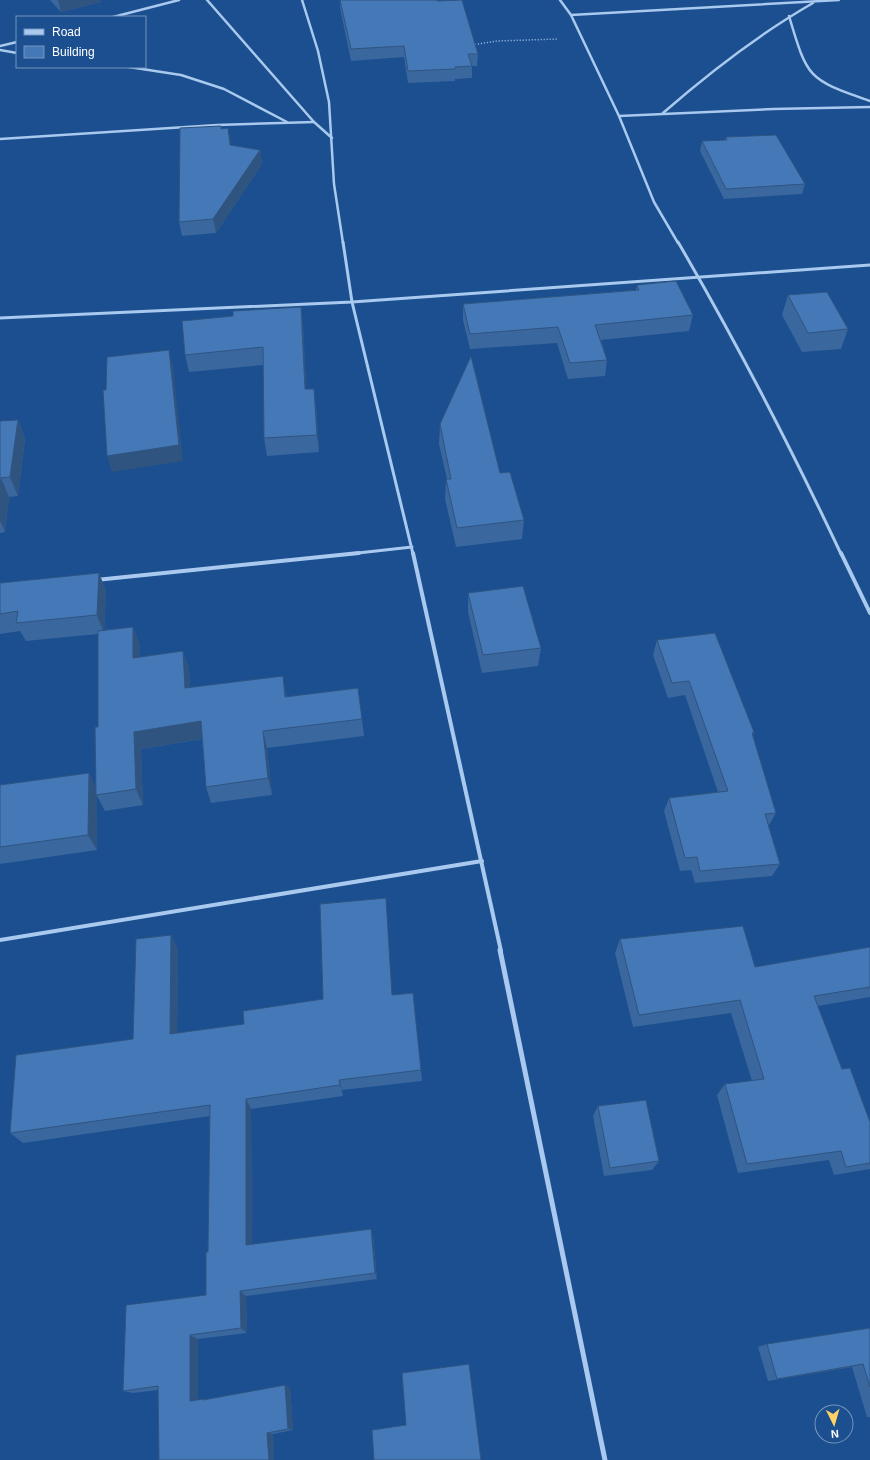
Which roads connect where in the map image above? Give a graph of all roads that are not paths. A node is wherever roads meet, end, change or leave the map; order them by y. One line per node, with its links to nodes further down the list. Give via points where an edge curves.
1 (178, 0): 8 (street)
2 (207, 0): 19 (street)
3 (302, 0): 21 (street, via 318,51 329,102)
4 (560, 0): 7 (street)
5 (839, 0): 6 (street)
6 (814, 2): 7 (street); 9 (street)
7 (571, 15): 18 (street)
8 (117, 16)
9 (789, 16): 15 (street, via 806,65 813,75 828,85); 17 (street, via 744,47)
10 (16, 42): 11 (street)
11 (0, 46)
12 (0, 50): 13 (street)
13 (16, 53)
14 (135, 68): 20 (street, via 180,75 224,89)
15 (870, 101)
16 (870, 107): 17 (street)
17 (662, 114): 18 (street)
18 (619, 116): 24 (street, via 654,202)
19 (314, 122): 20 (street); 21 (street)
20 (288, 123): 22 (street)
21 (332, 138): 25 (street, via 334,184)
22 (0, 139)
23 (870, 265): 24 (street)
24 (698, 278): 25 (street); 29 (street, via 797,461)
25 (352, 302): 26 (street); 27 (street)
26 (0, 318)
27 (412, 547): 28 (street); 30 (street)
28 (87, 581)
29 (870, 613)
30 (482, 861): 31 (street); 32 (street)
31 (0, 940)
32 (606, 1460)

